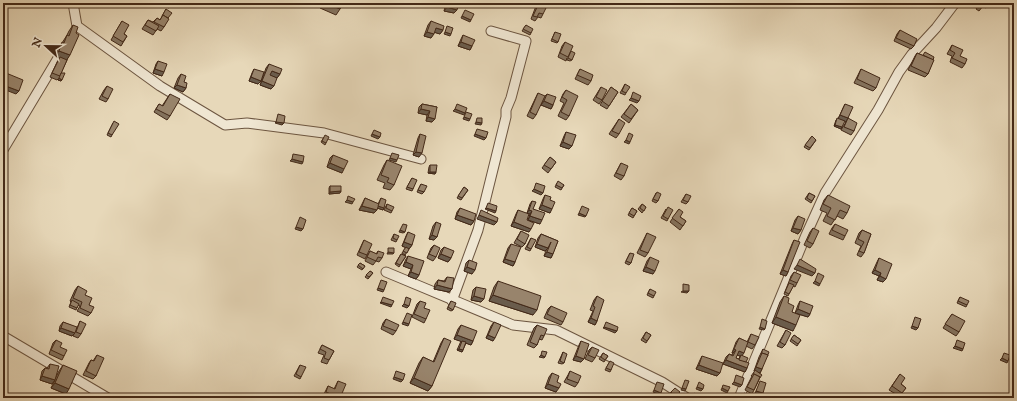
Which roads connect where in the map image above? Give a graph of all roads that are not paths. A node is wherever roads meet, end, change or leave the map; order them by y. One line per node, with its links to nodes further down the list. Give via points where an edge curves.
1 (73, 3): 4 (street)
2 (955, 3): 12 (street, via 899,72 825,193)
3 (491, 31): 8 (street, via 526,41 506,110 478,230)
4 (73, 33): 5 (street); 6 (street, via 224,125 247,123 324,133)
5 (3, 150)
6 (421, 159)
7 (386, 272): 8 (street)
8 (452, 301): 11 (street, via 513,325 556,330 662,382)
9 (3, 336): 10 (street)
10 (108, 398)
11 (687, 398)
12 (739, 398)

